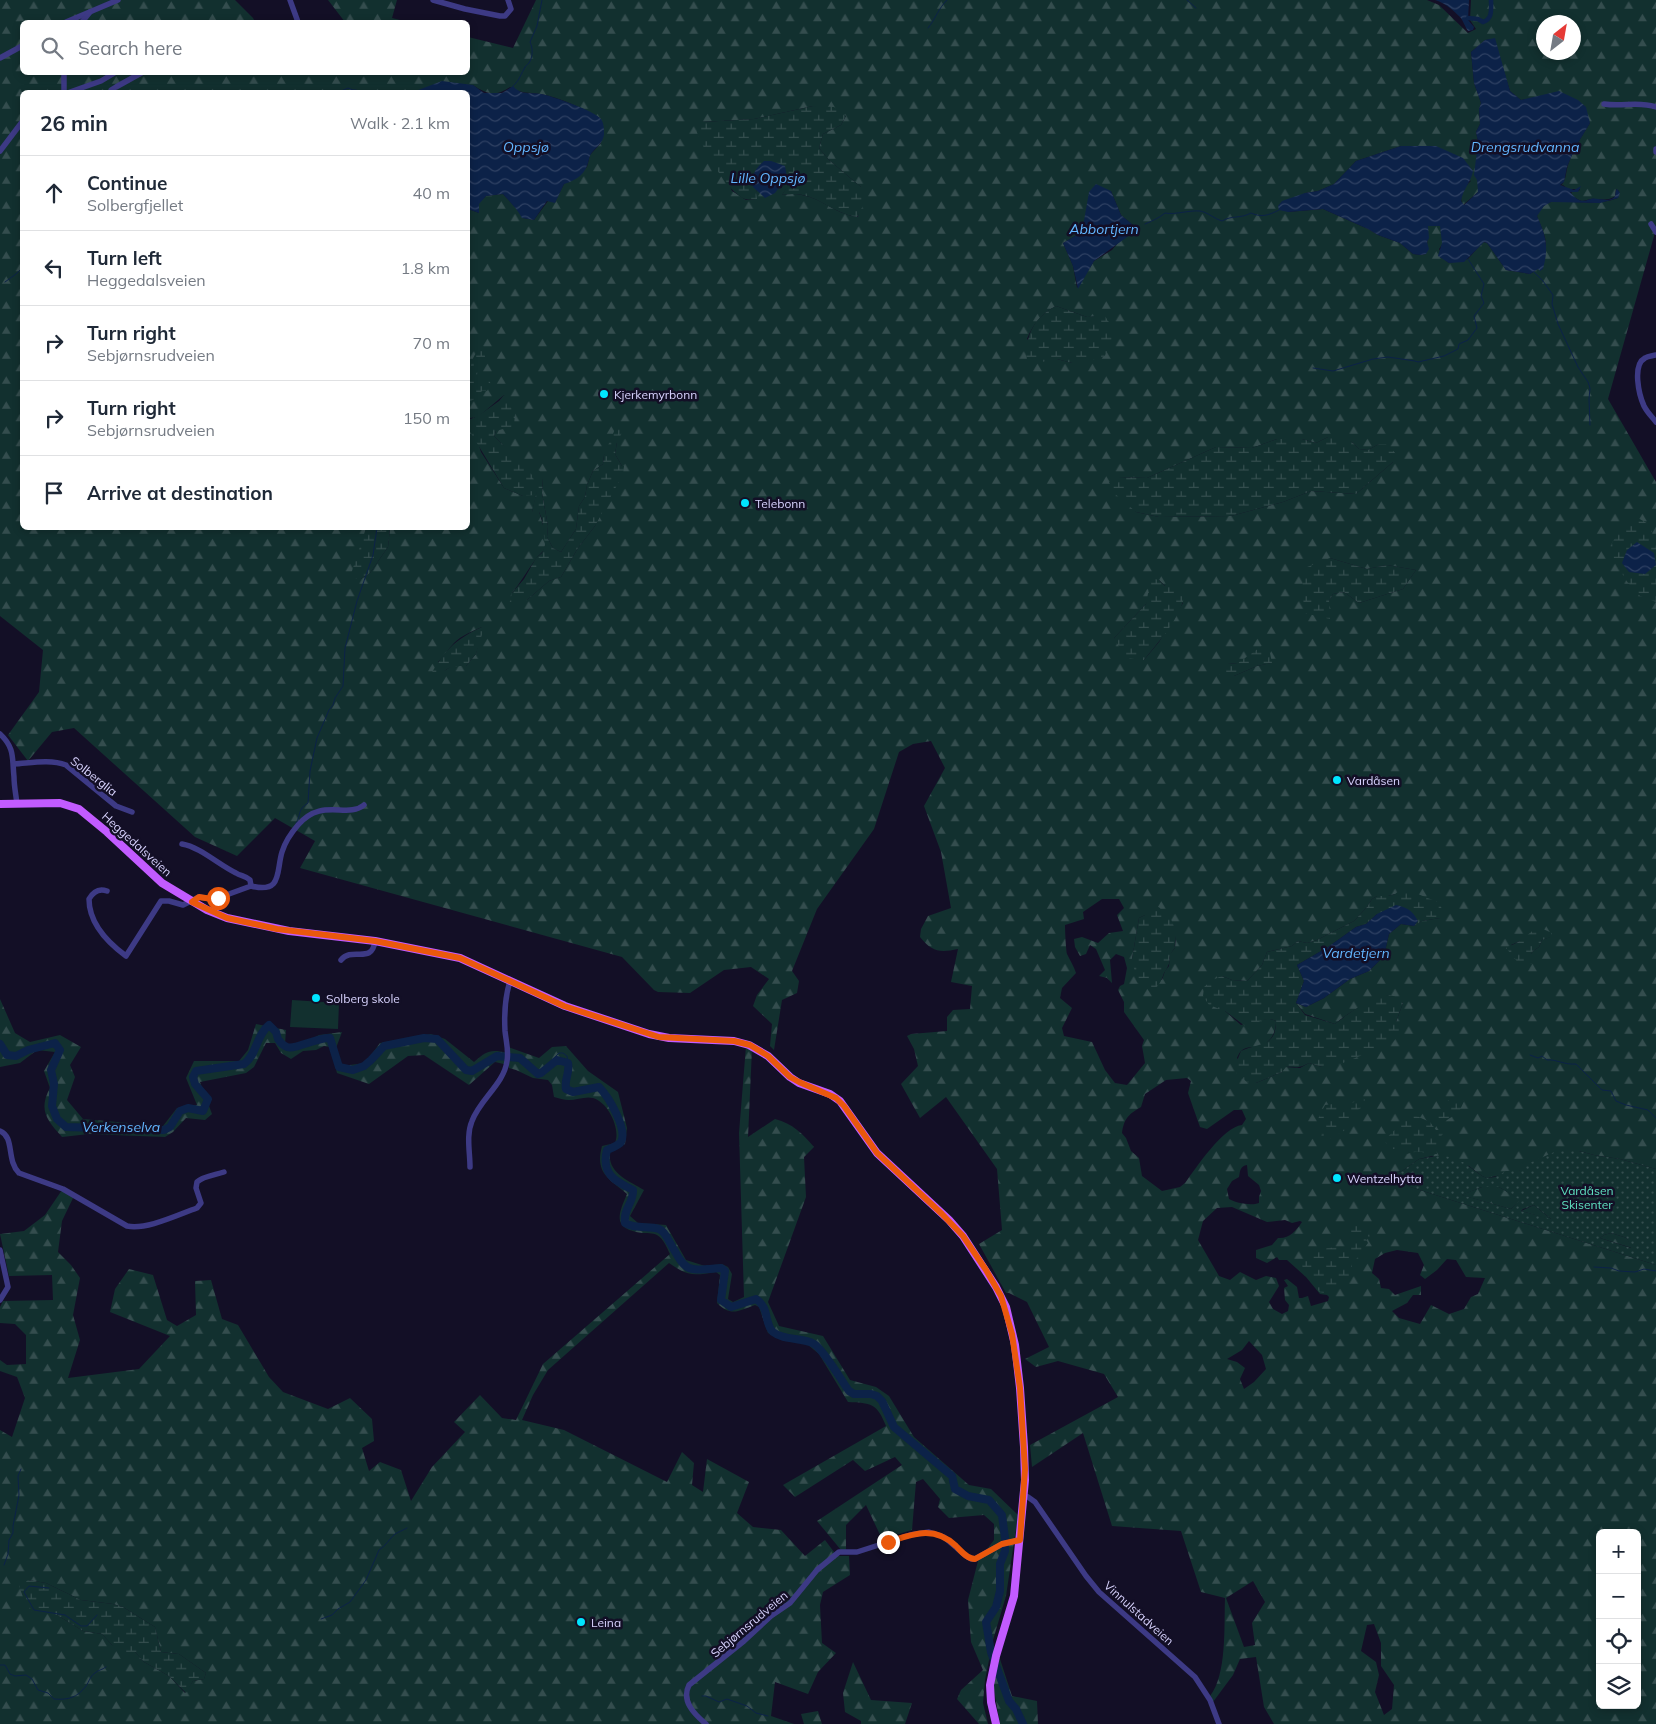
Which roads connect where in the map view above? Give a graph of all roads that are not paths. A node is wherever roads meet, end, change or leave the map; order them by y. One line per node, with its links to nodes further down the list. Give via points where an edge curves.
1 (118, 0): 5 (street)
2 (290, 0): 8 (street)
3 (432, 0): 4 (street, via 465,10 505,16 511,8)
4 (508, 0)
5 (90, 12): 6 (street); 7 (street)
6 (71, 20)
7 (84, 20)
8 (297, 20)
9 (20, 47): 10 (street)
10 (0, 58)
11 (64, 75): 14 (street)
12 (112, 75): 15 (street)
13 (138, 75): 16 (street)
14 (64, 90)
15 (76, 90)
16 (112, 90)
17 (1604, 104): 18 (street)
18 (1656, 107)
19 (20, 125): 20 (street)
20 (0, 151)
21 (1651, 224): 22 (street)
22 (1656, 232)
23 (1656, 355): 24 (street, via 1645,358 1638,368 1640,394)
24 (1656, 422)
25 (0, 734): 26 (street, via 11,748)
26 (14, 764): 28 (street); 30 (street, Solberglia, via 48,762 66,765 116,806)
27 (0, 804): 28 (main road, Heggedalsveien)
28 (17, 804): 34 (main road, Heggedalsveien, via 60,803 79,809 154,877)
29 (364, 805): 32 (street, via 356,809 317,811 304,819 285,844 276,880 269,886)
30 (132, 812)
31 (182, 844): 32 (street, via 247,877)
32 (251, 886): 34 (street, via 218,898 199,897)
33 (107, 891): 34 (street, via 95,892 89,899 92,916 103,934 126,956 161,901 183,906)
34 (192, 902): 35 (main road, Heggedalsveien, via 227,918 266,927)
35 (375, 941): 36 (street, via 367,954 348,955); 37 (main road, Heggedalsveien, via 460,958)
36 (341, 960)
37 (510, 981): 39 (street, via 504,1016 508,1056 502,1074 471,1123); 43 (main road, Heggedalsveien, via 564,1006 659,1037 734,1041 750,1045 795,1080 830,1094 844,1106 877,1153 963,1236 1001,1296 1018,1365)
38 (0, 1131): 40 (street, via 7,1136 10,1158 19,1173 63,1189 127,1226 144,1226 197,1208 201,1203 197,1182)
39 (470, 1167)
40 (224, 1172)
41 (0, 1250): 42 (street, via 8,1287)
42 (0, 1300)
43 (1024, 1496): 44 (main road, Heggedalsveien); 47 (street, Vinnulstadveien, via 1035,1502 1099,1592 1195,1677)
44 (1020, 1540): 45 (street, Sebjørnsrudveien, via 1002,1544 979,1558 971,1559 944,1538 929,1532 857,1552 839,1552 809,1578 790,1603 689,1685 685,1696 688,1704); 46 (main road, Heggedalsveien, via 1014,1596 994,1664 990,1693)
45 (706, 1724)
46 (996, 1724)
47 (1220, 1724)

